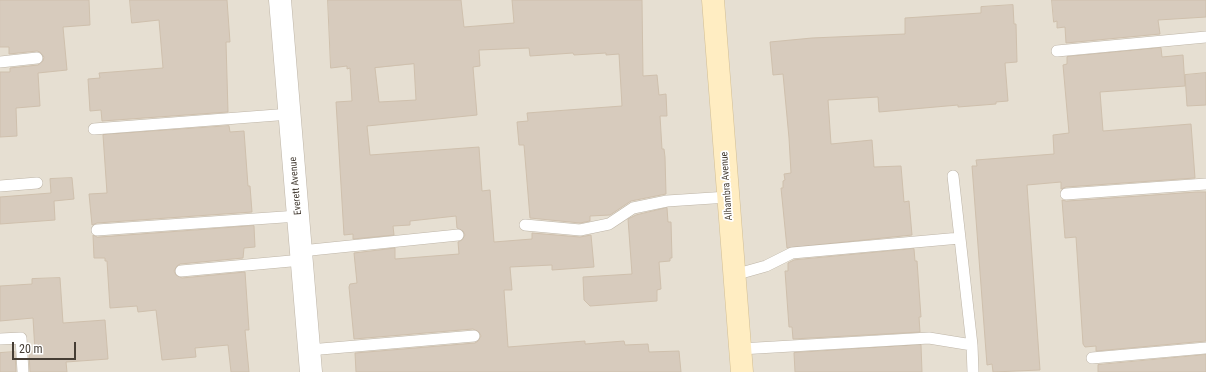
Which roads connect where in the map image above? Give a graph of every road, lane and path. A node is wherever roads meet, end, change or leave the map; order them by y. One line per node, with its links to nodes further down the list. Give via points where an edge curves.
1 (280, 0): 7 (street, Everett Avenue)
2 (713, 0): 14 (street, Alhambra Avenue)
3 (1206, 37): 4 (lane)
4 (1057, 51)
5 (37, 58): 6 (lane)
6 (0, 62)
7 (290, 114): 8 (lane); 15 (street, Everett Avenue)
8 (94, 130)
9 (952, 176): 19 (lane)
10 (37, 183): 12 (lane)
11 (1206, 184): 13 (lane)
12 (0, 186)
13 (1066, 194)
14 (728, 197): 16 (lane, via 667,201 633,208 609,224 580,230); 22 (street, Alhambra Avenue)
15 (298, 216): 17 (lane); 20 (street, Everett Avenue)
16 (524, 225)
17 (97, 230)
18 (458, 235): 20 (lane)
19 (960, 238): 22 (lane, via 792,253 766,266); 25 (lane)
20 (301, 255): 21 (lane); 28 (street, Everett Avenue)
21 (181, 271)
22 (734, 275): 27 (street, Alhambra Avenue)
23 (474, 336): 28 (lane)
24 (0, 339): 30 (lane, via 21,338)
25 (972, 346): 27 (lane, via 929,338); 33 (lane)
26 (1206, 348): 29 (lane)
27 (740, 349): 32 (street, Alhambra Avenue)
28 (309, 350): 31 (street, Everett Avenue)
29 (1092, 358)
30 (23, 372)
31 (311, 372)
32 (742, 372)
33 (973, 372)

